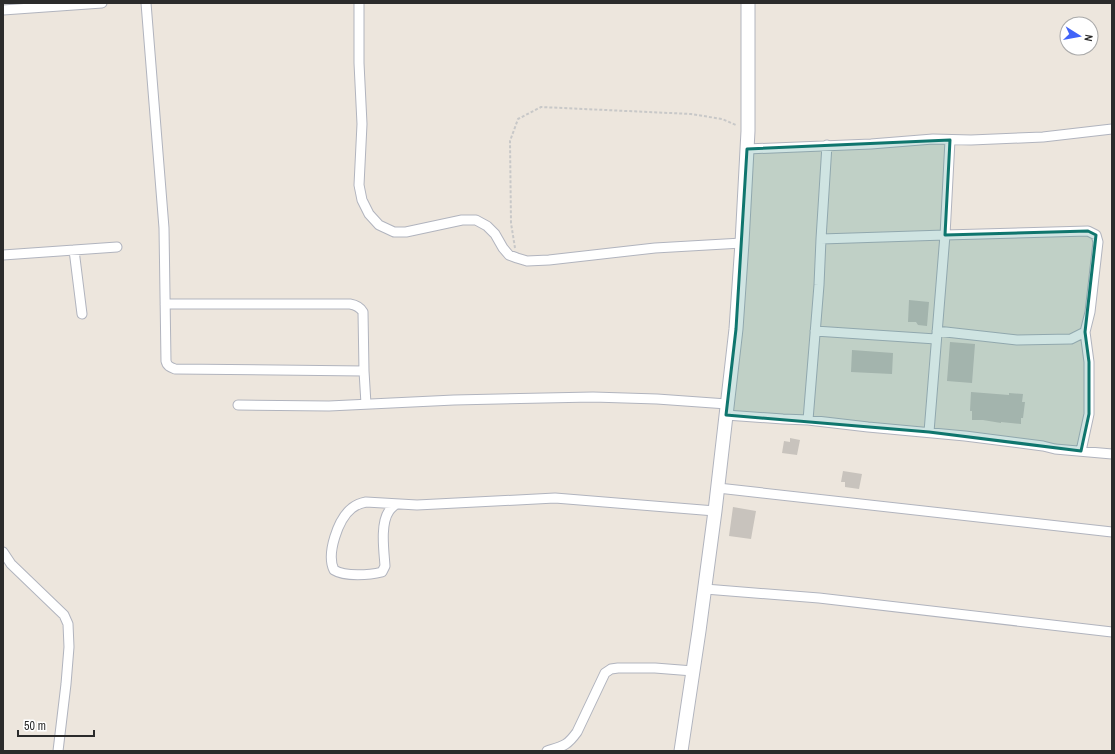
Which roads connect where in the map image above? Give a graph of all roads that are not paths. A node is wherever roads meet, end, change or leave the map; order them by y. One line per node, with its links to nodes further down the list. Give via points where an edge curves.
1 (102, 3): 5 (street)
2 (146, 3): 16 (street, via 164,228)
3 (359, 3): 12 (street, via 362,124 359,185 362,200 369,214 379,225 394,232 406,232 462,220 476,220 495,234 509,255 527,261 655,248)
4 (748, 3): 9 (main road)
5 (3, 10)
6 (1112, 129): 7 (street, via 1043,137)
7 (950, 140): 8 (street); 10 (street)
8 (827, 145): 9 (street); 11 (street)
9 (747, 149): 12 (main road)
10 (945, 234): 11 (street); 19 (street, via 1088,231 1096,235 1098,242 1090,312); 20 (street)
11 (821, 240): 18 (street)
12 (742, 243): 24 (main road, via 736,329)
13 (117, 247): 14 (street)
14 (74, 250): 15 (street); 17 (street)
15 (3, 255)
16 (165, 304): 21 (street, via 166,361 175,369); 21 (street, via 356,305 363,312)
17 (82, 314)
18 (815, 331): 20 (street); 25 (street)
19 (1085, 332): 20 (street, via 1071,339 1017,340); 27 (street, via 1089,362 1088,414)
20 (936, 335): 26 (street)
21 (364, 371): 22 (street)
22 (366, 404): 23 (street); 24 (street, via 593,397 643,398)
23 (238, 405)
24 (726, 409): 25 (street, via 783,419); 29 (main road)
25 (808, 420): 26 (street)
26 (929, 432): 27 (street)
27 (1081, 451): 28 (street)
28 (1112, 454)
29 (718, 488): 31 (main road); 32 (street)
30 (396, 504): 30 (street, via 385,518 385,566 382,572 371,575 334,570 331,562 334,535 351,509 366,502); 31 (street, via 555,498)
31 (715, 511): 34 (main road)
32 (1112, 532)
33 (3, 552): 37 (street, via 11,564 64,615 68,624 68,669)
34 (705, 589): 35 (street, via 818,598); 36 (main road)
35 (1112, 632)
36 (693, 671): 38 (street, via 655,668 611,669 605,673 571,740 566,745); 39 (main road)
37 (58, 751)
38 (547, 751)
39 (681, 751)

